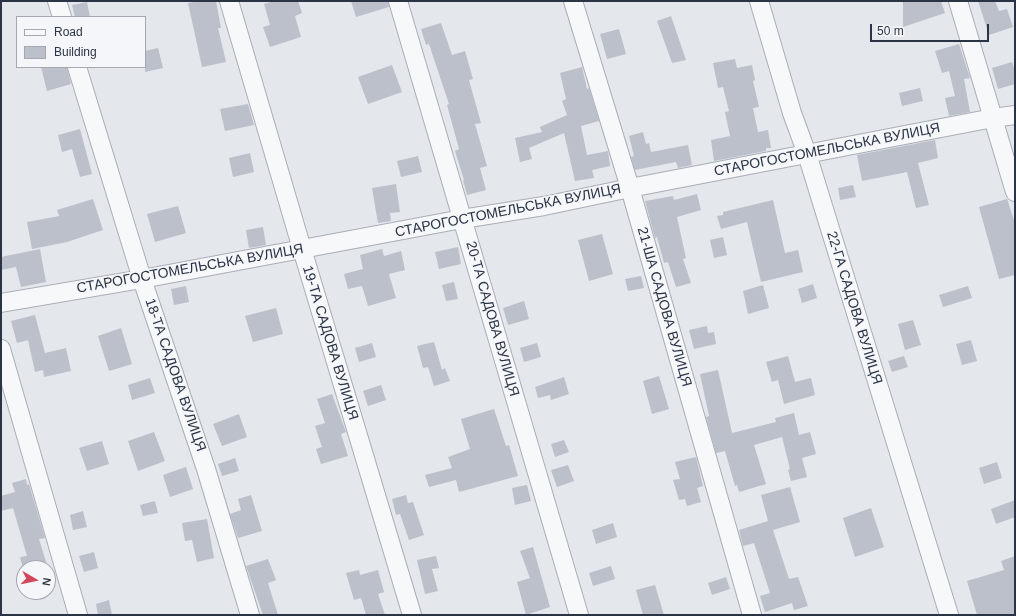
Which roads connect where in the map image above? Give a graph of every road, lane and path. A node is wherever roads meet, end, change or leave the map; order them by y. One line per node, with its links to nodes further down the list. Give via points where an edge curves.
1 (57, 1): 7 (street)
2 (229, 1): 15 (street, 19-ТА САДОВА ВУЛИЦЯ)
3 (398, 1): 14 (street, 20-ТА САДОВА ВУЛИЦЯ)
4 (573, 1): 12 (street, 21-ША САДОВА ВУЛИЦЯ)
5 (759, 1): 11 (street, 22-ГА САДОВА ВУЛИЦЯ, via 792,114)
6 (958, 1): 10 (street)
7 (62, 16)
8 (77, 68): 16 (street, 18-ТА САДОВА ВУЛИЦЯ)
9 (1015, 115): 10 (street, СТАРОГОСТОМЕЛЬСЬКА ВУЛИЦЯ)
10 (993, 118): 11 (street, СТАРОГОСТОМЕЛЬСЬКА ВУЛИЦЯ); 13 (street)
11 (807, 154): 12 (street, СТАРОГОСТОМЕЛЬСЬКА ВУЛИЦЯ); 24 (street, 22-ГА САДОВА ВУЛИЦЯ)
12 (630, 188): 14 (street, СТАРОГОСТОМЕЛЬСЬКА ВУЛИЦЯ, via 544,206); 23 (street, 21-ША САДОВА ВУЛИЦЯ)
13 (1015, 192)
14 (462, 219): 15 (street, СТАРОГОСТОМЕЛЬСЬКА ВУЛИЦЯ); 22 (street, 20-ТА САДОВА ВУЛИЦЯ)
15 (302, 249): 16 (street, СТАРОГОСТОМЕЛЬСЬКА ВУЛИЦЯ); 21 (street, 19-ТА САДОВА ВУЛИЦЯ)
16 (142, 279): 17 (street, СТАРОГОСТОМЕЛЬСЬКА ВУЛИЦЯ); 20 (street, 18-ТА САДОВА ВУЛИЦЯ, via 206,469)
17 (1, 303)
18 (1, 349): 19 (street)
19 (78, 615)
20 (250, 615)
21 (412, 615)
22 (579, 615)
23 (752, 615)
24 (949, 615)

